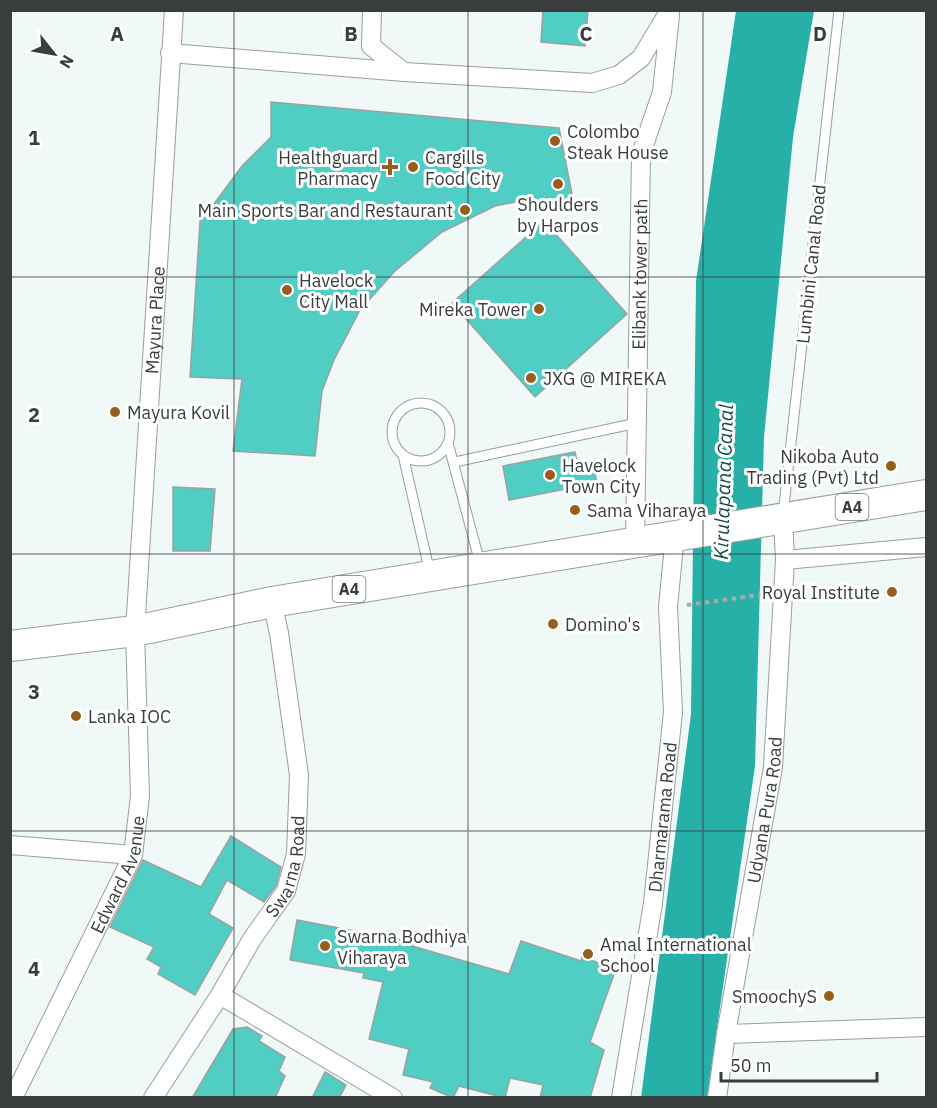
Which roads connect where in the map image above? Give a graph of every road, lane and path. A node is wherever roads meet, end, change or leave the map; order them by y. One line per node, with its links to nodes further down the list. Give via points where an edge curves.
1 (174, 10): 5 (street, Mayura Place)
2 (372, 10): 6 (street, via 371,46)
3 (670, 10): 6 (street, via 641,58 620,75 592,83); 7 (street, Elibank tower path, via 662,92 641,154)
4 (839, 10): 12 (lane, Lumbini Canal Road)
5 (170, 52): 6 (street); 22 (street, Mayura Place)
6 (404, 72)
7 (637, 423): 10 (lane); 14 (street, Elibank tower path)
8 (448, 443): 9 (lane, via 442,452 426,460); 9 (lane, via 449,425 440,409 412,404 397,416 393,425 395,444); 10 (lane)
9 (403, 455): 18 (lane)
10 (455, 462): 17 (lane)
11 (927, 495): 12 (highway, A4)
12 (781, 519): 13 (highway, A4); 16 (street, Udyana Pura Road)
13 (682, 534): 14 (highway, A4); 32 (street, Dharmarama Road, via 668,607 673,712 653,903)
14 (634, 542): 17 (highway, A4)
15 (927, 547): 16 (street)
16 (785, 560): 28 (street, Udyana Pura Road, via 773,767)
17 (481, 567): 18 (highway, A4)
18 (431, 575): 20 (highway, A4)
19 (770, 594): 21 (path)
20 (272, 602): 22 (highway, A4); 26 (street, Swarna Road, via 299,775 296,854 286,891)
21 (681, 605)
22 (135, 631): 23 (highway, A4); 25 (street, Edward Avenue, via 140,796)
23 (10, 646)
24 (10, 844): 25 (street)
25 (133, 855): 29 (street, Edward Avenue)
26 (220, 995): 30 (street, Swarna Road); 31 (street)
27 (927, 1027): 28 (street)
28 (726, 1034): 33 (street, Udyana Pura Road)
29 (13, 1098)
30 (153, 1098)
31 (393, 1098)
32 (621, 1098)
33 (717, 1098)

